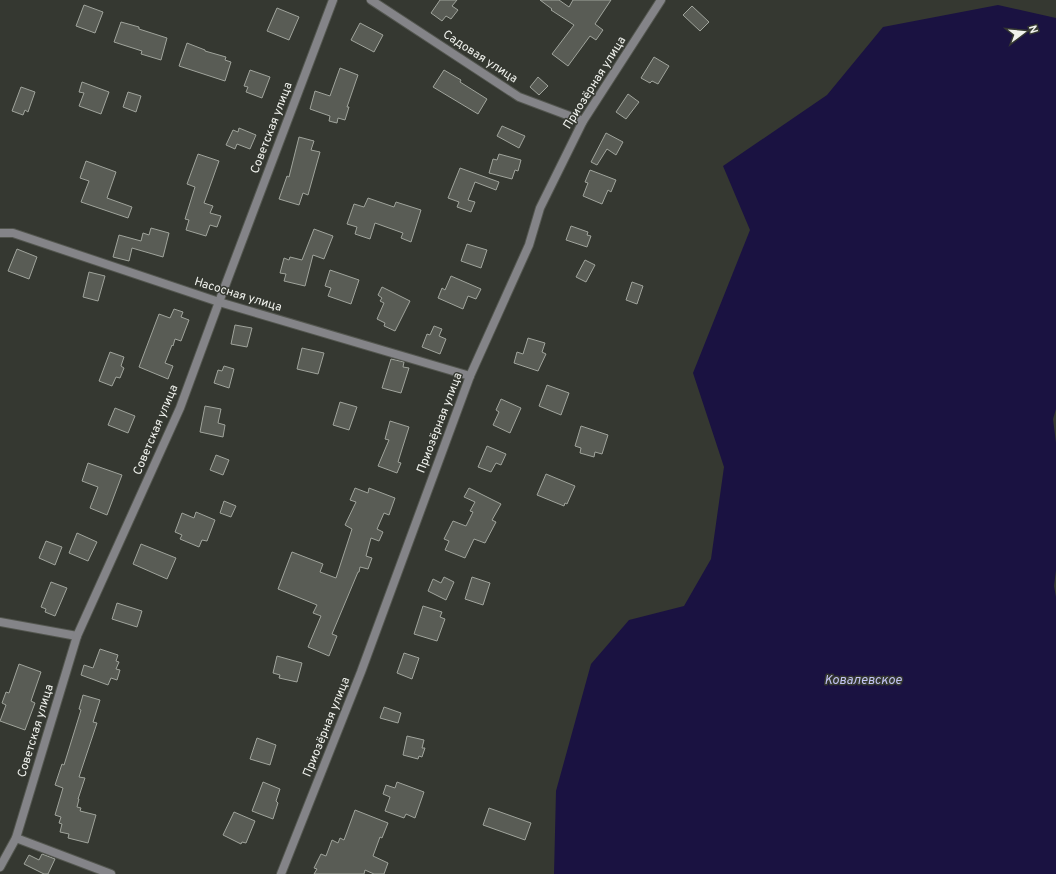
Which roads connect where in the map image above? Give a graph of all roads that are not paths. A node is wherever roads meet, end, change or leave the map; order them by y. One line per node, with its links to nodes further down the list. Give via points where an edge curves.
1 (333, 0): 6 (street, Советская улица)
2 (371, 0): 4 (street, Садовая улица, via 519,96)
3 (661, 0): 4 (street, Приозёрная улица)
4 (584, 121): 7 (street, Приозёрная улица, via 540,208 529,244)
5 (0, 233): 6 (street, Насосная улица, via 13,233)
6 (219, 302): 7 (street, Насосная улица); 9 (street, Советская улица, via 180,408)
7 (470, 376): 13 (street, Приозёрная улица, via 361,672)
8 (0, 622): 9 (street)
9 (77, 636): 10 (street, Советская улица)
10 (16, 838): 11 (street, Советская улица); 12 (street)
11 (0, 867)
12 (111, 874)
13 (281, 874)

